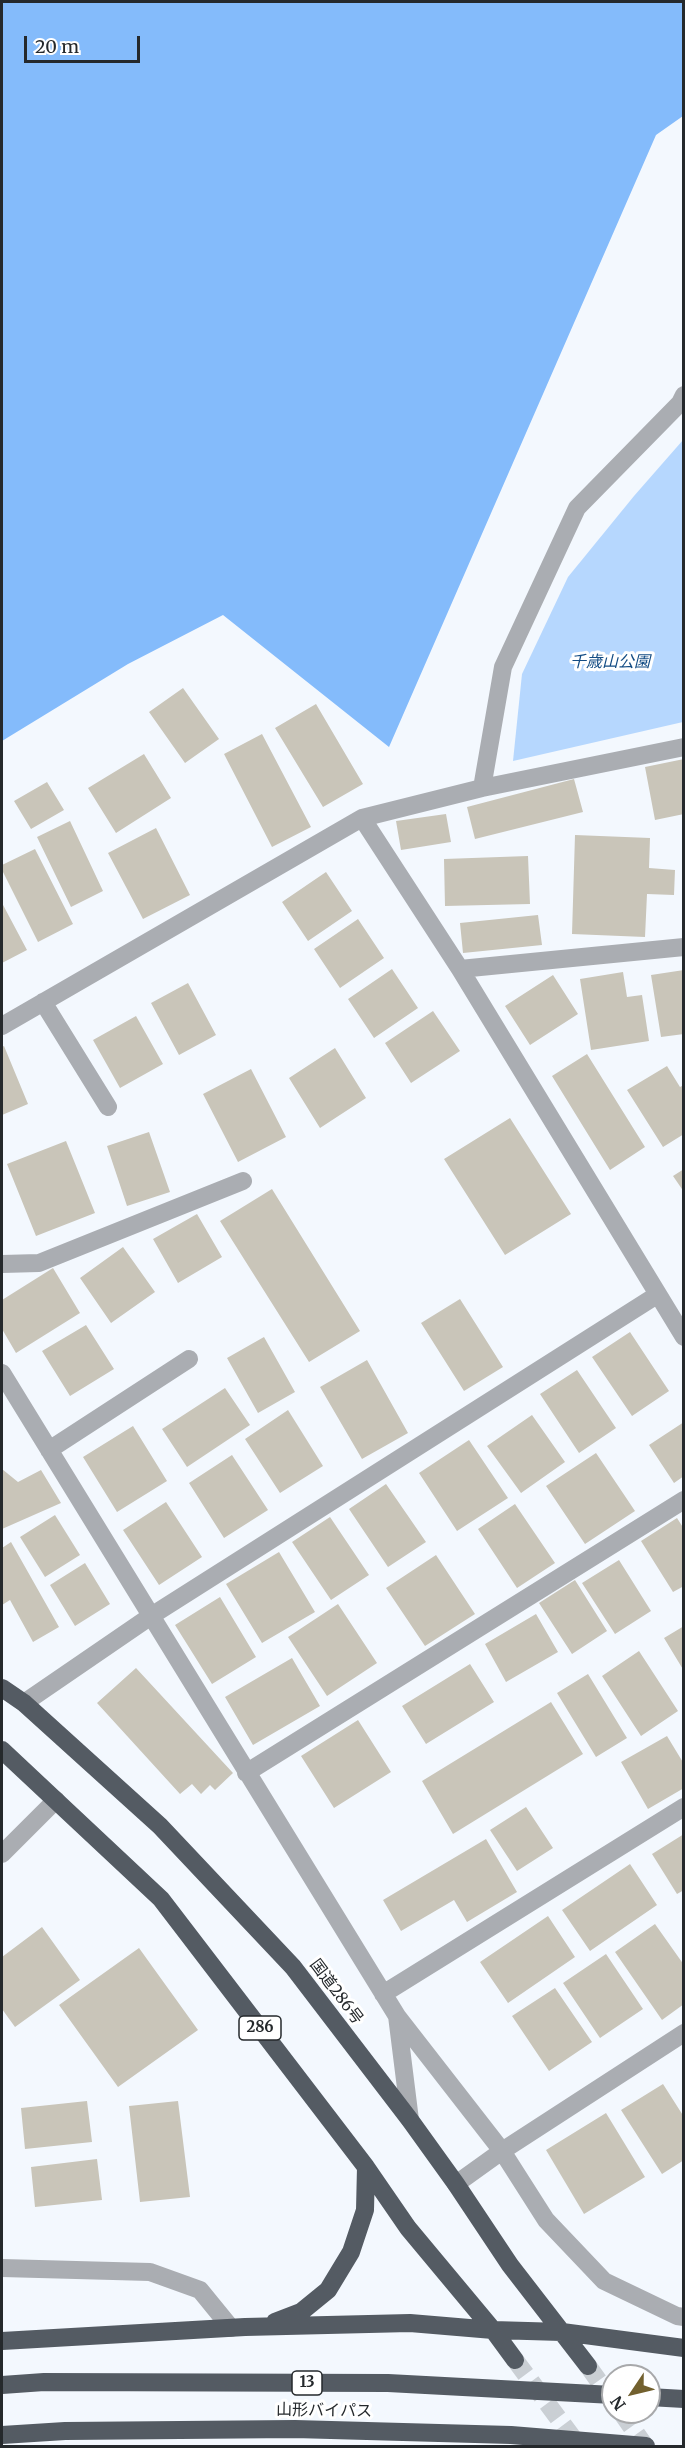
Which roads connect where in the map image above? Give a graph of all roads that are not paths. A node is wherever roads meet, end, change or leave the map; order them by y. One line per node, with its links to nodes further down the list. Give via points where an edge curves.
1 (684, 395): 3 (street, via 578,508 503,666)
2 (684, 747): 3 (street)
3 (482, 788): 4 (street)
4 (362, 819): 6 (street); 7 (street)
5 (684, 947): 6 (street)
6 (460, 969): 12 (street)
7 (43, 1002): 8 (street); 9 (street)
8 (2, 1026)
9 (108, 1107)
10 (243, 1181): 11 (street, via 39,1263)
11 (2, 1264)
12 (657, 1295): 13 (street); 18 (street)
13 (684, 1337)
14 (189, 1359): 16 (street)
15 (2, 1373): 16 (street)
16 (49, 1450): 18 (street)
17 (684, 1500): 22 (street)
18 (151, 1616): 20 (street); 22 (street)
19 (2, 1688): 20 (highway, 国道286号)
20 (24, 1703): 29 (highway, 国道286号, via 160,1826 293,1967)
21 (2, 1750): 23 (highway, 286)
22 (246, 1773): 26 (street)
23 (56, 1800): 25 (street); 31 (highway, 286, via 161,1899)
24 (684, 1807): 26 (street)
25 (2, 1854)
26 (383, 1994): 27 (street)
27 (397, 2016): 29 (street); 30 (street)
28 (684, 2033): 30 (street)
29 (410, 2120): 32 (highway, 国道286号)
30 (502, 2151): 32 (street); 34 (street, via 546,2220 603,2281)
31 (366, 2167): 35 (highway, via 365,2210 351,2252 328,2290 301,2312); 37 (highway, 286, via 408,2228)
32 (456, 2184): 38 (highway, 国道286号, via 510,2265)
33 (2, 2268): 36 (street, via 150,2272 200,2290)
34 (684, 2317)
35 (260, 2327): 36 (highway); 37 (highway, via 410,2323)
36 (231, 2328): 39 (highway)
37 (493, 2330): 38 (highway); 41 (highway, 286)
38 (562, 2332): 40 (highway); 42 (highway, 国道286号)
39 (2, 2341)
40 (684, 2348)
41 (515, 2360)
42 (588, 2366)
43 (2, 2385): 44 (highway, 山形バイパス / 13, bridge, via 388,2383)
44 (601, 2394)
45 (661, 2398): 46 (highway)
46 (684, 2399)
47 (2, 2435): 48 (highway, 山形バイパス, bridge, via 295,2429 511,2435)
48 (646, 2446)

